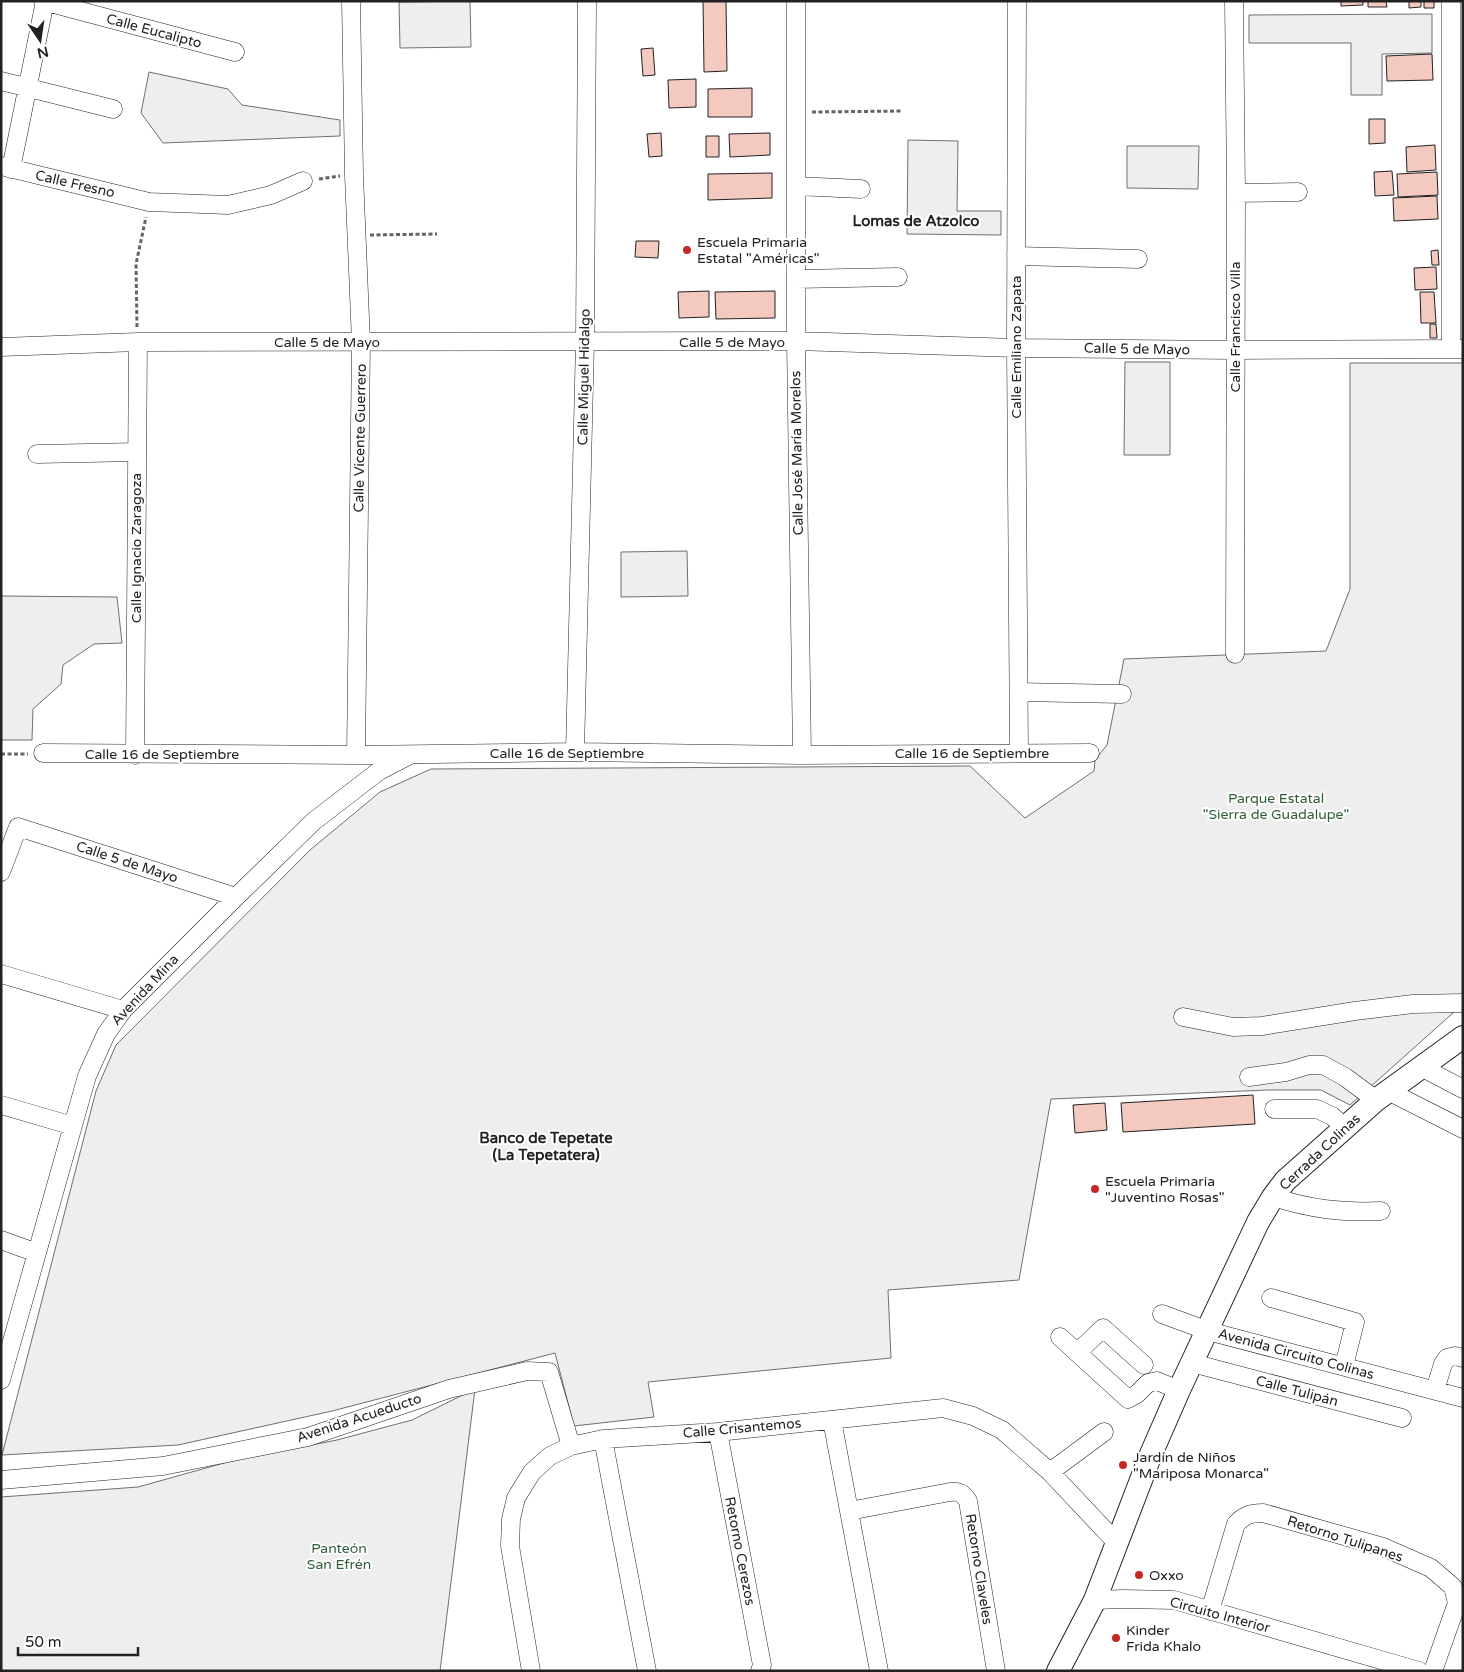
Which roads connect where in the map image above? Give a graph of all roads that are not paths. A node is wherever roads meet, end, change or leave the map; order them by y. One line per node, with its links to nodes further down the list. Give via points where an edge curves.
1 (45, 1): 8 (street, Calle Eucalipto); 10 (street)
2 (351, 1): 24 (street, Calle Vicente Guerrero)
3 (587, 1): 25 (street, Calle Miguel Hidalgo)
4 (796, 1): 14 (street, Calle José María Morelos)
5 (1017, 1): 18 (street, Calle Emiliano Zapata)
6 (1234, 1): 17 (street, Calle Francisco Villa)
7 (1451, 1): 28 (street)
8 (235, 52)
9 (1, 81): 10 (street)
10 (28, 87): 11 (street); 12 (street)
11 (113, 109)
12 (6, 168): 13 (street, Calle Fresno, via 149,202 228,205 271,195)
13 (303, 181)
14 (796, 186): 15 (street); 21 (street, Calle José María Morelos)
15 (861, 189)
16 (1298, 192): 17 (street)
17 (1236, 193): 29 (street, Calle Francisco Villa)
18 (1016, 256): 19 (street); 27 (street, Calle Emiliano Zapata)
19 (1138, 259)
20 (898, 277): 21 (street)
21 (796, 279): 22 (street, Calle José María Morelos)
22 (796, 341): 25 (street, Calle 5 de Mayo); 27 (street, Calle 5 de Mayo); 40 (street, Calle José María Morelos)
23 (138, 342): 24 (street, Calle 5 de Mayo); 26 (street, Calle 5 de Mayo); 30 (street, Calle Ignacio Zaragoza)
24 (361, 342): 25 (street, Calle 5 de Mayo); 42 (street, Calle Vicente Guerrero)
25 (585, 342): 35 (street, Calle Miguel Hidalgo)
26 (1, 347)
27 (1016, 348): 29 (street, Calle 5 de Mayo); 33 (street, Calle Emiliano Zapata)
28 (1457, 349): 29 (street, Calle 5 de Mayo)
29 (1235, 350): 32 (street, Calle Francisco Villa)
30 (137, 452): 31 (street); 41 (street, Calle Ignacio Zaragoza)
31 (37, 454)
32 (1235, 654)
33 (1019, 692): 34 (street); 36 (street, Calle Emiliano Zapata)
34 (1122, 694)
35 (575, 752): 38 (street, Calle 16 de Septiembre); 40 (street, Calle 16 de Septiembre)
36 (1019, 752): 39 (street, Calle 16 de Septiembre); 40 (street, Calle 16 de Septiembre)
37 (43, 753): 41 (street, Calle 16 de Septiembre)
38 (414, 753): 42 (street, Calle 16 de Septiembre); 44 (street, Avenida Mina, via 379,771 314,822)
39 (1090, 753)
40 (802, 754)
41 (135, 755): 42 (street, Calle 16 de Septiembre)
42 (356, 755)
43 (1, 872): 44 (street, Calle 5 de Mayo, via 18,827)
44 (236, 897): 47 (street, Avenida Mina)
45 (1, 974): 47 (street)
46 (1463, 1003): 48 (street, via 1413,1004 1262,1026 1234,1027)
47 (124, 1010): 56 (street, Avenida Mina, via 106,1034 94,1059)
48 (1183, 1017)
49 (1463, 1037): 50 (main road, Cerrada Colinas)
50 (1421, 1067): 52 (street); 53 (main road, Cerrada Colinas)
51 (1249, 1077): 53 (street, via 1323,1065)
52 (1463, 1089)
53 (1382, 1096): 57 (main road, Cerrada Colinas); 58 (street)
54 (1, 1104): 56 (street)
55 (1274, 1109): 57 (street, via 1317,1109)
56 (73, 1126): 62 (street, Avenida Mina)
57 (1345, 1127): 59 (main road, Cerrada Colinas, via 1285,1181)
58 (1463, 1130)
59 (1273, 1197): 60 (street, via 1326,1210); 65 (main road, Cerrada Colinas, via 1258,1222)
60 (1381, 1211)
61 (1, 1240): 62 (street)
62 (37, 1253): 72 (street, Avenida Mina)
63 (1270, 1298): 71 (street, via 1355,1322)
64 (1162, 1314): 65 (street)
65 (1208, 1331): 69 (main road, Avenida Circuito Colinas); 71 (street, Avenida Circuito Colinas)
66 (1060, 1338): 67 (street)
67 (1077, 1353): 70 (street, via 1103,1328); 73 (street, via 1128,1399 1148,1383 1157,1381)
68 (1463, 1358): 74 (street, via 1447,1358)
69 (1192, 1363): 73 (main road, Avenida Circuito Colinas); 76 (street, Calle Tulipán)
70 (1144, 1365)
71 (1344, 1366): 74 (street, Avenida Circuito Colinas)
72 (2, 1377)
73 (1179, 1390): 85 (main road, Avenida Circuito Colinas)
74 (1435, 1390): 75 (street, Avenida Circuito Colinas)
75 (1463, 1398)
76 (1402, 1418)
77 (832, 1420): 78 (street, Calle Crisantemos); 82 (street, Calle Crisantemos, via 943,1408 973,1416 1002,1430); 84 (street)
78 (718, 1432): 80 (street, Calle Crisantemos); 90 (street, Retorno Cerezos, via 762,1665)
79 (1104, 1432): 82 (street)
80 (603, 1439): 81 (street, Calle Crisantemos); 89 (street)
81 (571, 1446): 83 (street, Avenida Acueducto, via 549,1372 527,1371 449,1389 308,1437 163,1466); 88 (street, Calle Crisantemos, via 550,1456 532,1472 516,1498 511,1519 510,1546)
82 (1050, 1472): 85 (street, Calle Crisantemos)
83 (1, 1480)
84 (849, 1511): 91 (street); 92 (street, Retorno Claveles, via 950,1492 958,1491 964,1495 968,1501)
85 (1116, 1542): 86 (main road, Avenida Circuito Colinas)
86 (1095, 1600): 87 (street, Circuito Interior, via 1174,1600); 93 (main road)
87 (1210, 1611): 94 (street, Circuito Interior); 95 (street, Retorno Tulipanes, via 1236,1524 1242,1517 1263,1513 1383,1547 1431,1568 1454,1587 1457,1603)
88 (530, 1671)
89 (647, 1671)
90 (760, 1671)
91 (879, 1671)
92 (996, 1671)
93 (1058, 1671)
94 (1420, 1671)
95 (1433, 1671)

